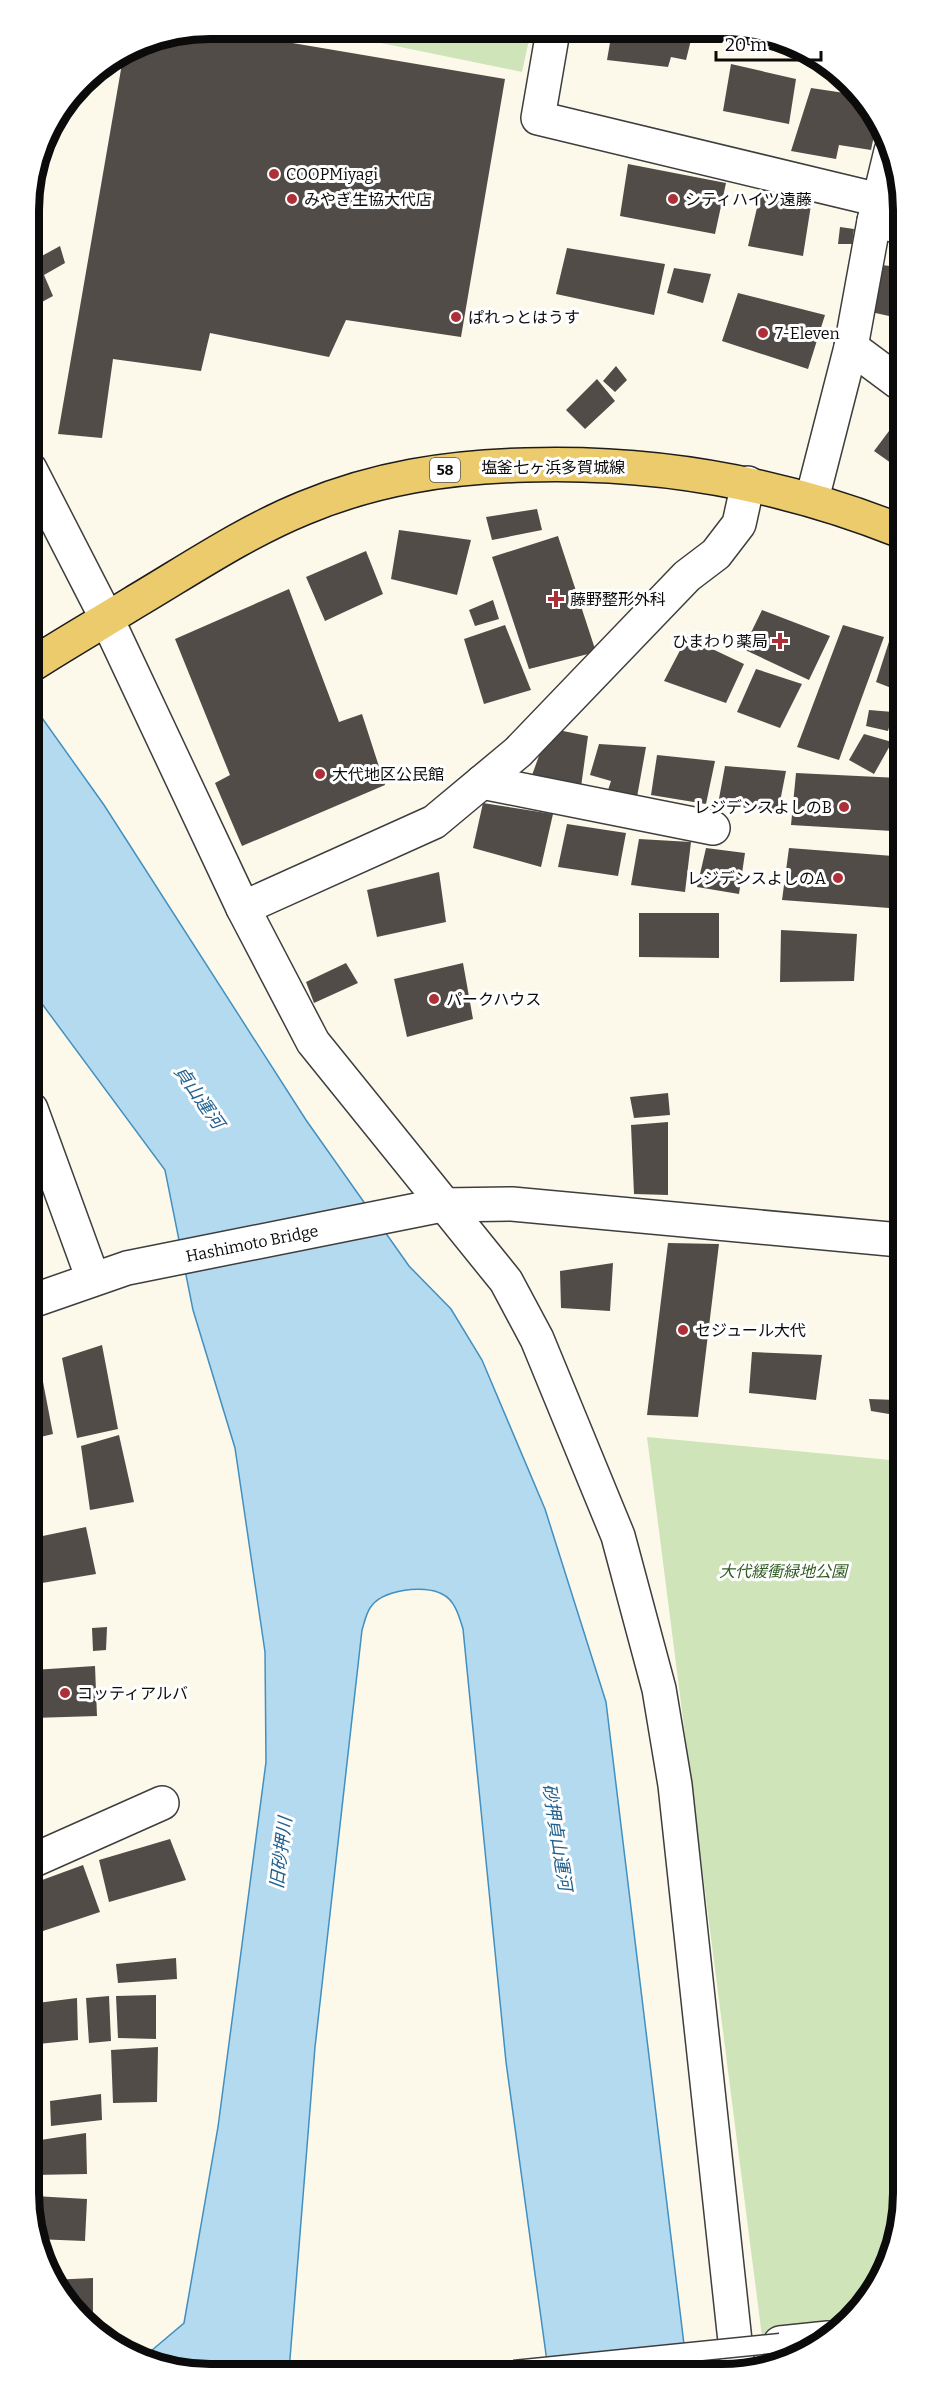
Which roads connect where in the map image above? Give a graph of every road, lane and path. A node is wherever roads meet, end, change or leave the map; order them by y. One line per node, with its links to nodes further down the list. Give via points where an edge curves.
1 (552, 39): 3 (street, via 538,118)
2 (889, 173): 3 (street)
3 (884, 216): 4 (street)
4 (851, 346): 5 (street); 8 (street)
5 (893, 378)
6 (748, 483): 8 (main road, 塩釜七ヶ浜多賀城線 / 58); 10 (main road, 塩釜七ヶ浜多賀城線 / 58, via 660,469 571,464 468,467 404,477 314,504 251,532); 12 (street, via 739,524 716,554 687,576 518,752)
7 (39, 487): 10 (street)
8 (812, 499): 9 (main road, 塩釜七ヶ浜多賀城線 / 58)
9 (893, 528)
10 (106, 617): 11 (main road, 塩釜七ヶ浜多賀城線 / 58); 14 (street)
11 (39, 661)
12 (482, 782): 13 (street); 14 (street, via 434,822)
13 (713, 828)
14 (243, 908): 16 (street, via 313,1042)
15 (39, 1129): 18 (street)
16 (442, 1205): 17 (street, Hashimoto Bridge, via 512,1204); 18 (street, Hashimoto Bridge, via 127,1268); 24 (street, via 506,1281 537,1339 618,1536 659,1689 675,1785)
17 (893, 1239)
18 (93, 1279): 19 (street, Hashimoto Bridge)
19 (39, 1298)
20 (162, 1803): 21 (street)
21 (39, 1858)
22 (810, 2340): 23 (street)
23 (780, 2343): 25 (lane, bridge)
24 (737, 2363)
25 (573, 2364)

